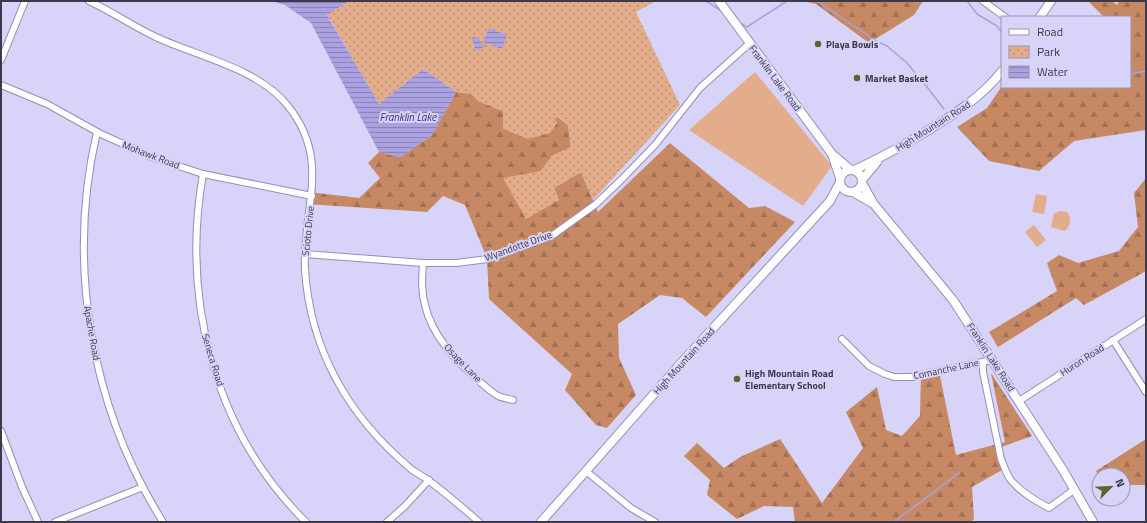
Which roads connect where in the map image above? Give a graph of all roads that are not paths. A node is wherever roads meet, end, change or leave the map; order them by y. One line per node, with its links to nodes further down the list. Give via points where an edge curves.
1 (25, 1): 9 (street)
2 (89, 1): 20 (street, Scioto Drive, via 160,39 249,75 269,87 290,109 305,136 312,169)
3 (983, 1): 6 (street)
4 (1051, 1): 7 (main road)
5 (720, 2): 8 (main road, Franklin Lake Road)
6 (1005, 16)
7 (1041, 16)
8 (750, 43): 13 (main road, Franklin Lake Road); 24 (street, Wyandotte Drive, via 700,88 655,145 621,180 596,204 553,235 488,258 456,263)
9 (1, 60)
10 (1001, 72): 14 (main road, High Mountain Road, via 966,107)
11 (1, 85): 12 (street, Mohawk Road, via 47,104)
12 (97, 132): 16 (street, Mohawk Road, via 154,158); 35 (street, Apache Road, via 85,210 84,262 88,314 106,396 123,444)
13 (832, 154): 15 (main road, Franklin Lake Road); 17 (main road, Franklin Lake Road)
14 (879, 160): 15 (main road, High Mountain Road); 18 (main road, High Mountain Road)
15 (852, 170): 17 (main road, via 844,172); 18 (main road, via 860,175)
16 (203, 174): 20 (street, Mohawk Road); 40 (street, Seneca Road, via 197,219 196,274 201,314 212,360 231,411 253,454 276,487)
17 (840, 180): 19 (main road, via 843,188); 21 (main road, High Mountain Road)
18 (862, 181): 19 (main road, via 859,188); 22 (main road, Franklin Lake Road)
19 (851, 192): 21 (main road, High Mountain Road); 22 (main road, Franklin Lake Road)
20 (312, 196): 23 (street, Scioto Drive)
21 (830, 201): 33 (main road, High Mountain Road)
22 (873, 204): 28 (main road, Franklin Lake Road, via 953,300)
23 (305, 254): 24 (street, Wyandotte Drive); 34 (street, Scioto Drive, via 306,286 313,321 324,356 341,388 373,433 413,470)
24 (423, 263): 30 (street, Osage Lane, via 422,286 425,306 442,342 458,361 490,390 503,398)
25 (1146, 319): 27 (street, Huron Road)
26 (842, 339): 28 (street, Comanche Lane, via 869,366 894,377 912,377)
27 (1113, 340): 29 (street); 31 (street, Huron Road)
28 (987, 361): 31 (main road, Franklin Lake Road); 36 (street, via 983,372 1001,459 1010,480 1033,499 1049,508)
29 (1146, 392)
30 (513, 400)
31 (1019, 401): 36 (main road, Franklin Lake Road)
32 (1, 431): 37 (street)
33 (586, 471): 43 (main road, High Mountain Road); 44 (street, via 631,508)
34 (429, 480): 41 (street); 42 (street, Scioto Drive)
35 (143, 487): 38 (street); 39 (street, Apache Road)
36 (1075, 490): 45 (main road, Franklin Lake Road)
37 (38, 522)
38 (55, 522)
39 (163, 522)
40 (306, 522)
41 (387, 522)
42 (479, 522)
43 (541, 522)
44 (655, 522)
45 (1093, 522)

